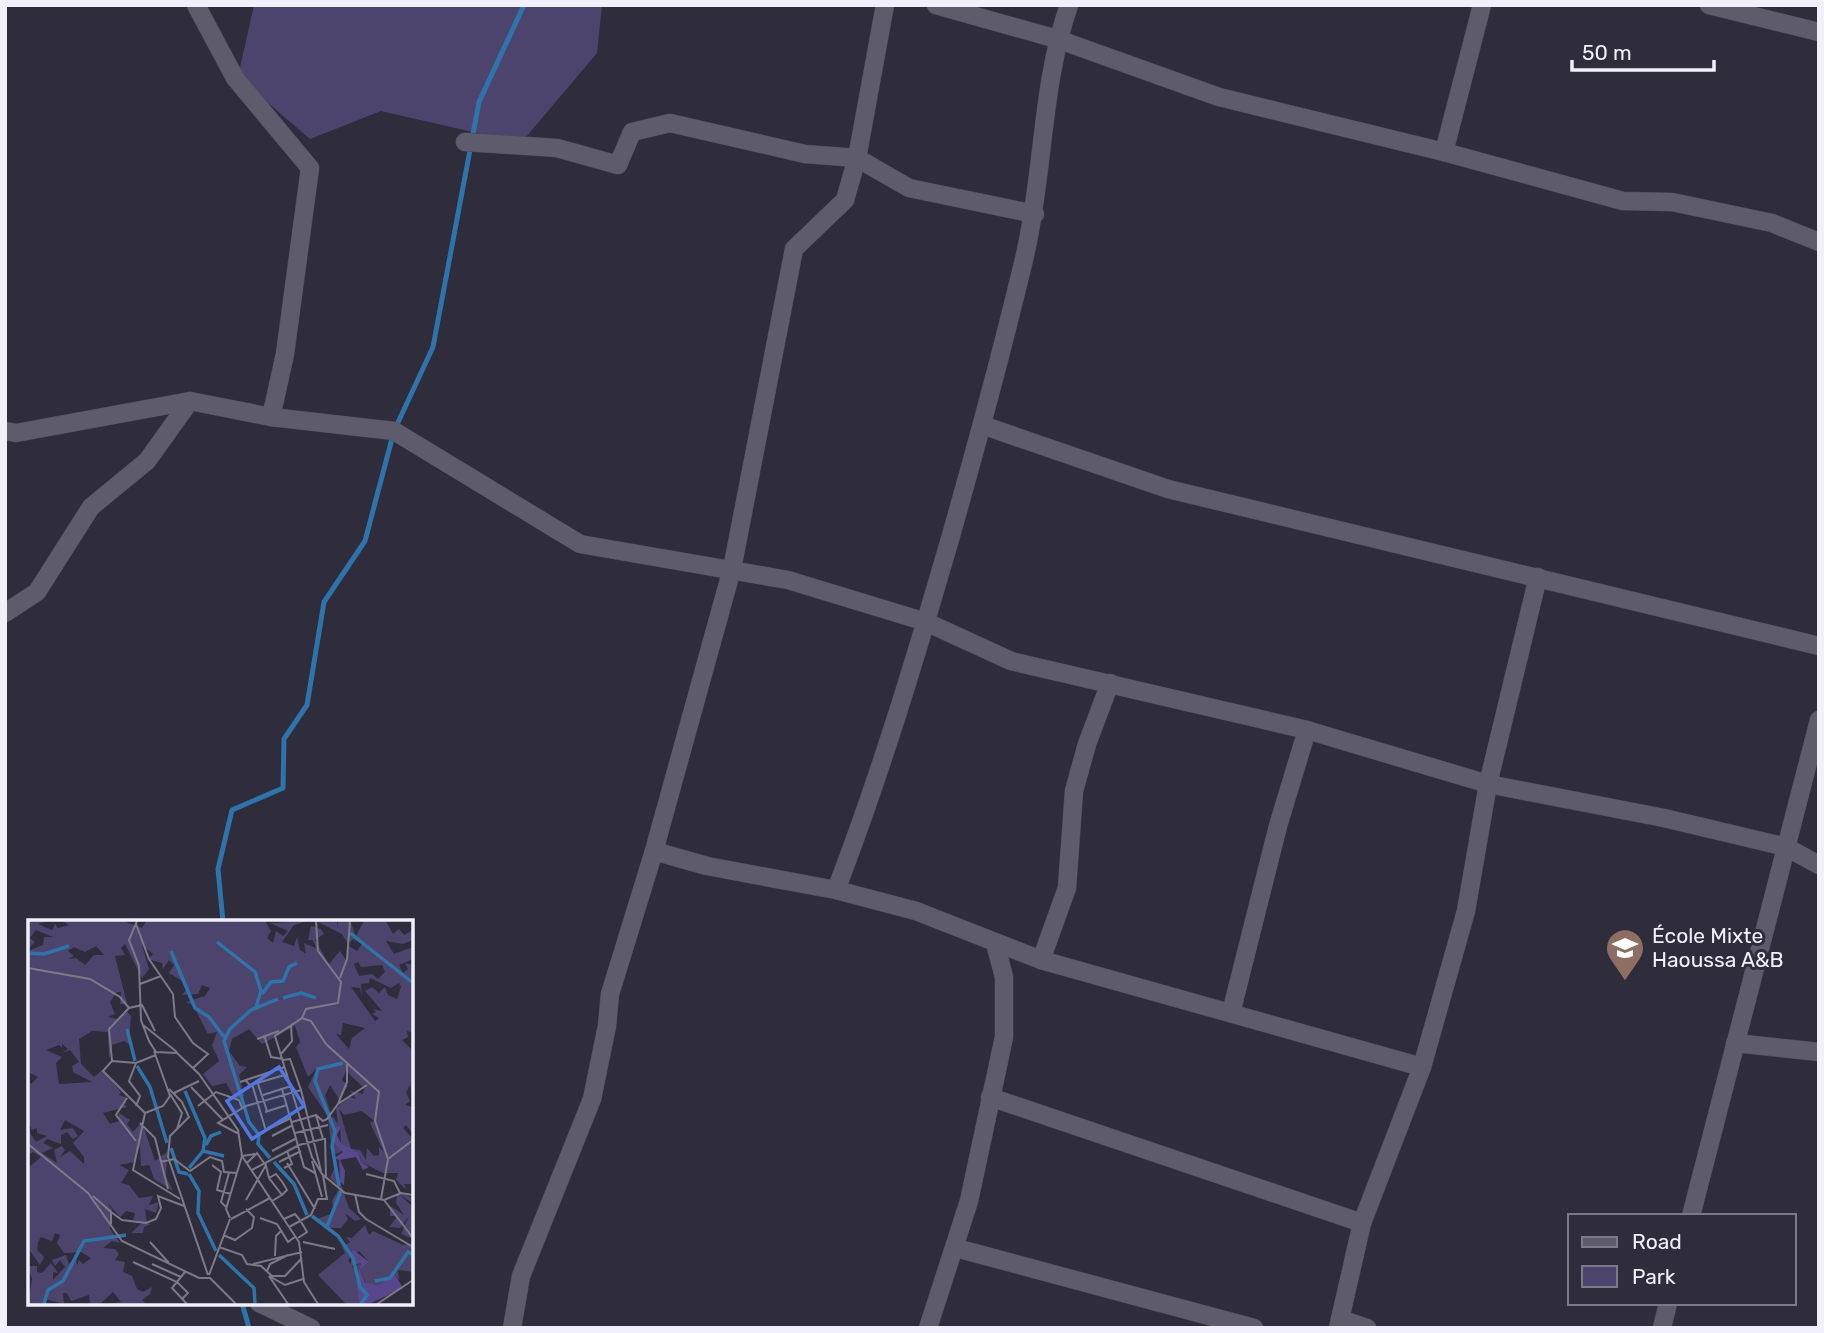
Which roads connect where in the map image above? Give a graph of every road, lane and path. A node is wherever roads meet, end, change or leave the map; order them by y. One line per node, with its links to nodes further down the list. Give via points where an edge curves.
1 (196, 5): 15 (street, via 235,78 310,168 285,354)
2 (885, 5): 11 (street)
3 (936, 5): 8 (street)
4 (1069, 5): 8 (street)
5 (1482, 5): 10 (street)
6 (1709, 5): 7 (street)
7 (1819, 32)
8 (1057, 39): 10 (street, via 1219,97); 12 (street)
9 (465, 142): 11 (street, via 557,148 618,166 632,132 670,123 805,154)
10 (1444, 152): 13 (street, via 1623,201 1672,202 1772,223)
11 (857, 158): 12 (street, via 909,187); 18 (street, via 845,200 794,249)
12 (1035, 214): 16 (street)
13 (1819, 242)
14 (190, 401): 15 (street); 17 (street, via 16,433); 20 (street, via 147,461 91,507 37,592)
15 (271, 417): 18 (street, via 394,431 580,544)
16 (982, 425): 19 (street, via 1168,489); 21 (street)
17 (5, 431)
18 (732, 569): 21 (street, via 788,580); 28 (street)
19 (1538, 577): 22 (street); 26 (street)
20 (5, 613)
21 (926, 622): 23 (street, via 1011,661); 30 (street, via 870,802)
22 (1819, 646)
23 (1110, 683): 25 (street); 32 (street, via 1074,791 1067,888)
24 (1819, 720): 27 (street)
25 (1307, 730): 26 (street); 33 (street)
26 (1488, 784): 27 (street); 36 (street, via 1466,911)
27 (1786, 847): 29 (street); 34 (street)
28 (654, 851): 30 (street, via 707,866); 45 (street, via 610,994 592,1099 521,1276)
29 (1819, 864)
30 (836, 890): 31 (street, via 916,911)
31 (995, 943): 32 (street); 37 (street, via 1004,977 1004,1037)
32 (1041, 960): 33 (street)
33 (1231, 1013): 36 (street)
34 (1735, 1042): 35 (street); 38 (street)
35 (1819, 1052)
36 (1422, 1067): 39 (street)
37 (990, 1097): 39 (street); 40 (street)
38 (1692, 1214)
39 (1362, 1223): 43 (street)
40 (956, 1248): 46 (street); 47 (street)
41 (263, 1305): 44 (street)
42 (1668, 1305): 49 (street)
43 (1339, 1324): 48 (street)
44 (311, 1328)
45 (512, 1328)
46 (928, 1328)
47 (1254, 1328)
48 (1367, 1328)
49 (1662, 1328)

